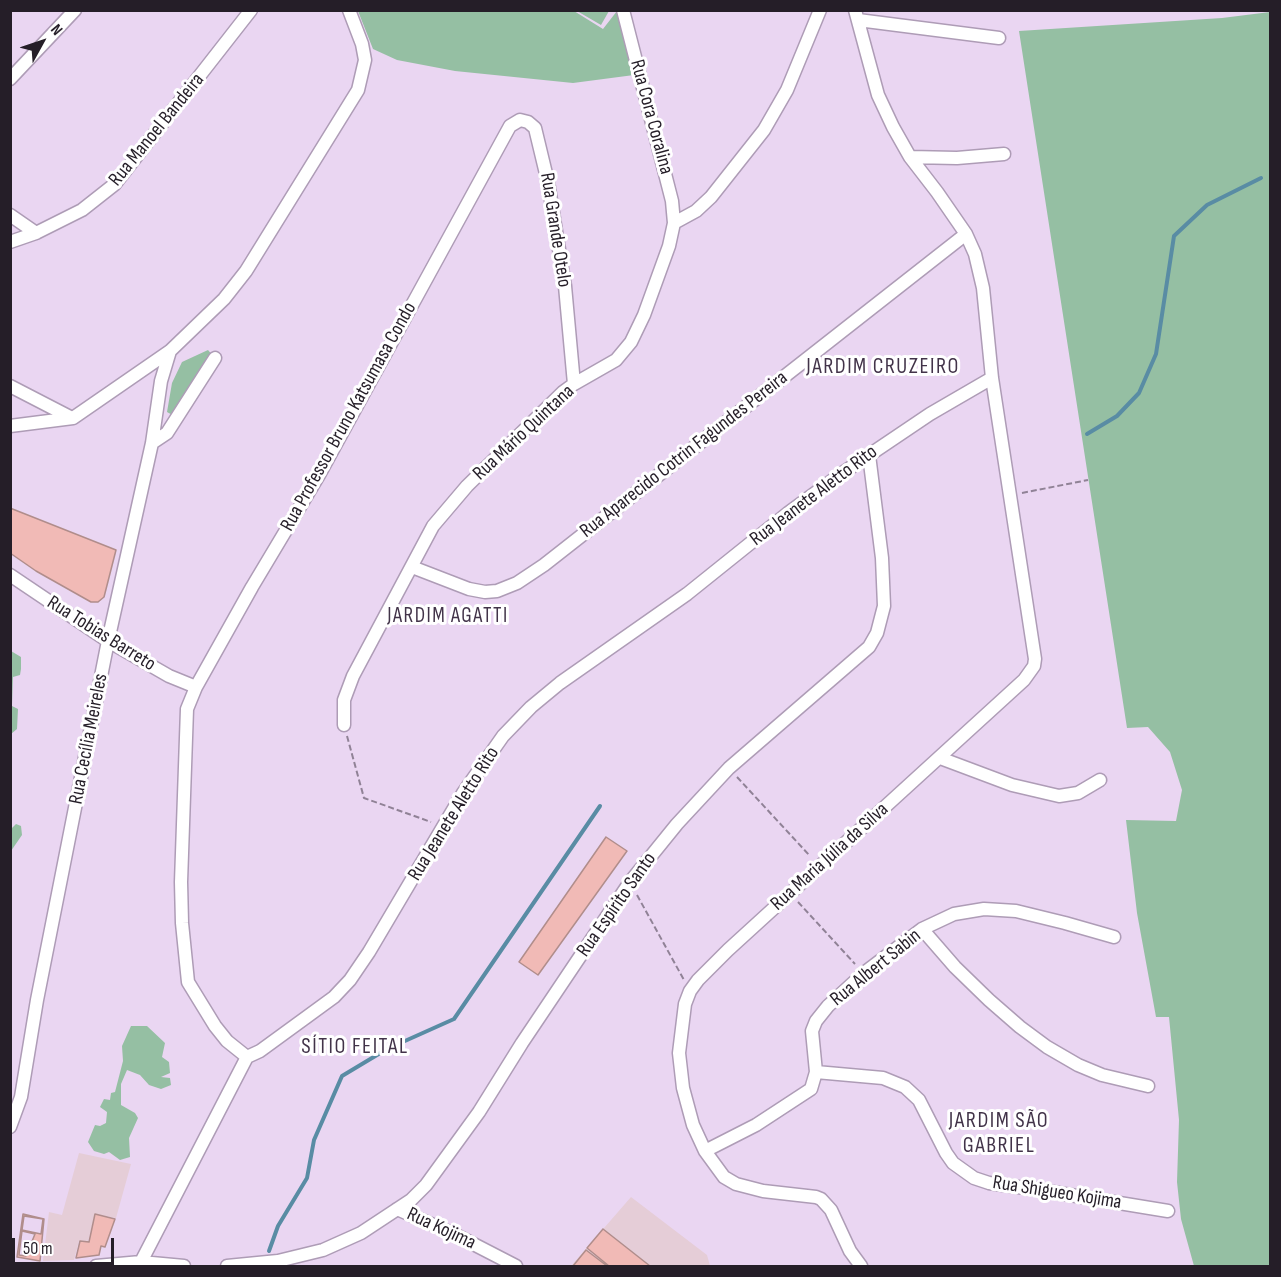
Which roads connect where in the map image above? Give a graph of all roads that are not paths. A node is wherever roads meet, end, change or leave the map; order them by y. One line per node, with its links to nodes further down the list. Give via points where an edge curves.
1 (75, 10): 8 (street)
2 (251, 10): 14 (street, Rua Manoel Bandeira, via 115,184 82,210)
3 (349, 10): 17 (street, via 365,60 358,90 246,271 224,299)
4 (623, 10): 13 (street, Rua Cora Coralina, via 672,201)
5 (819, 10): 13 (street, via 787,90 764,130 711,197)
6 (856, 15): 7 (street); 11 (street, Rua Maria Júlia da Silva, via 878,95)
7 (999, 38)
8 (10, 79)
9 (499, 145): 20 (street, Rua Grande Otelo, via 510,126 520,120 535,128 565,286); 29 (street, Rua Professor Bruno Katsumasa Condo, via 319,475)
10 (1004, 154): 11 (street)
11 (910, 157): 15 (street, Rua Maria Júlia da Silva)
12 (10, 214): 14 (street)
13 (674, 224): 20 (street, Rua Mário Quintana, via 631,342 616,360)
14 (36, 233): 16 (street, Rua Manoel Bandeira)
15 (966, 234): 19 (street, Rua Maria Júlia da Silva, via 983,288); 26 (street, Rua Aparecido Cotrin Fagundes Pereira, via 517,583 485,592)
16 (10, 242)
17 (170, 351): 22 (street); 24 (street, Rua Cecília Meireles, via 161,381)
18 (215, 358): 24 (street, via 167,432)
19 (992, 378): 25 (street, Rua Jeanete Aletto Rito); 31 (street, Rua Maria Júlia da Silva, via 1035,659 1024,680)
20 (574, 384): 26 (street, Rua Mário Quintana, via 446,510)
21 (10, 386): 22 (street)
22 (73, 418): 23 (street)
23 (10, 426)
24 (152, 443): 28 (street, Rua Cecília Meireles)
25 (868, 454): 35 (street, Rua Jeanete Aletto Rito, via 687,594 531,707 480,767 350,980 334,997); 40 (street, Rua Espírito Santo, via 882,558 884,606 869,647 729,768 678,824 630,882 450,1154 426,1185)
26 (412, 567): 30 (street, Rua Mário Quintana, via 353,676 344,700)
27 (10, 575): 28 (street, Rua Tobias Barreto)
28 (108, 641): 29 (street, Rua Tobias Barreto); 38 (street, Rua Cecília Meireles, via 21,1097)
29 (196, 687): 35 (street, Rua Professor Bruno Katsumasa Condo, via 187,709 181,882 188,982 214,1026)
30 (344, 725)
31 (940, 758): 32 (street, via 1012,785 1059,796 1078,793); 39 (street, Rua Maria Júlia da Silva, via 711,966 690,991 679,1053 683,1088)
32 (1100, 780)
33 (922, 929): 34 (street, Rua Albert Sabin, via 954,914 984,909 1016,911); 36 (street, Rua Albert Sabin, via 864,973 816,1021 812,1031); 37 (street, via 989,1000 1047,1047 1102,1075)
34 (1113, 937)
35 (247, 1057): 42 (street)
36 (816, 1072): 39 (street, Rua Albert Sabin, via 811,1089 756,1125); 41 (street, Rua Shigueo Kojima, via 883,1078 905,1087 918,1100 953,1163 974,1178)
37 (1148, 1086)
38 (10, 1127)
39 (705, 1151): 47 (street, Rua Maria Júlia da Silva, via 724,1177 736,1184 816,1197 827,1204)
40 (397, 1209): 45 (street, Rua Espírito Santo, via 361,1233 323,1250 278,1261); 46 (street, Rua Kojima)
41 (1168, 1211)
42 (141, 1262): 43 (street); 44 (street)
43 (96, 1266)
44 (184, 1266)
45 (227, 1266)
46 (516, 1266)
47 (861, 1266)

